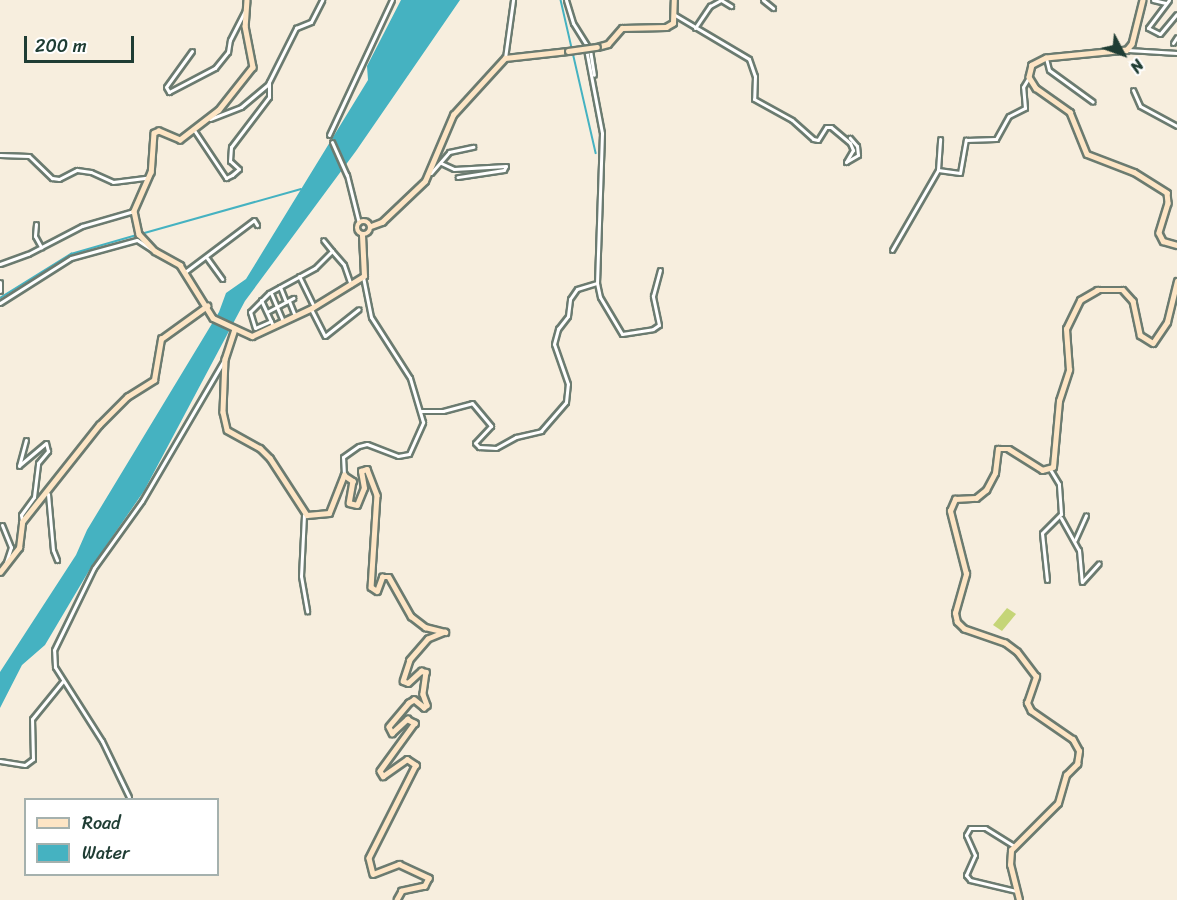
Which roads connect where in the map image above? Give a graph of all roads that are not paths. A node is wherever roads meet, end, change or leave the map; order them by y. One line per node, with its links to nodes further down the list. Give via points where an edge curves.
1 (247, 0): 13 (street)
2 (322, 0): 27 (street, via 311,22 296,28)
3 (392, 0): 33 (street)
4 (513, 0): 23 (street)
5 (566, 0): 25 (street, via 573,23 593,57)
6 (675, 0): 15 (street)
7 (763, 0): 12 (street)
8 (1143, 0): 20 (street)
9 (1153, 0): 10 (street)
10 (1168, 2): 14 (street, via 1148,28 1160,34)
11 (731, 6): 16 (street, via 721,0 710,6)
12 (773, 8)
13 (246, 9): 21 (street, via 228,52 215,68 169,93 166,87); 30 (street, via 253,67)
14 (1177, 14)
15 (675, 15): 16 (street); 19 (street, bridge, via 674,23 666,27 622,28 608,44)
16 (695, 28): 34 (street, via 749,60 755,76 754,99 792,120 813,139 818,140 826,127 831,127 850,143 853,150 846,162 858,156 857,146)
17 (1177, 37): 18 (street)
18 (1173, 43)
19 (586, 49): 23 (street, bridge); 25 (street)
20 (1127, 50): 22 (street); 24 (street)
21 (192, 51)
22 (1177, 53)
23 (505, 58): 41 (street, via 453,115)
24 (1046, 58): 26 (street, via 1032,65); 29 (street, via 1049,70)
25 (594, 77): 65 (street, via 602,133)
26 (1029, 78): 40 (street, via 1023,87 1025,108 1009,116 999,137 967,139 960,173); 51 (street, via 1036,88 1070,112 1087,154 1134,172 1167,193 1159,233 1163,241)
27 (269, 82): 30 (street, via 241,107); 32 (street, via 269,97 231,147 230,160 239,169 232,175 226,178)
28 (1133, 90): 31 (street, via 1140,105)
29 (1093, 102)
30 (210, 119): 32 (street)
31 (1177, 126)
32 (194, 130): 43 (street, via 176,141 159,131 154,133)
33 (329, 135)
34 (850, 138)
35 (940, 139): 40 (street)
36 (332, 142): 45 (street, via 347,175)
37 (473, 147): 39 (street, via 453,150)
38 (0, 155): 43 (street, via 29,156 52,178 59,179 77,170 113,182)
39 (441, 163): 41 (street); 42 (street, via 454,169 506,166 504,170)
40 (938, 170): 54 (street)
41 (431, 173): 48 (street, via 382,222)
42 (458, 177)
43 (149, 178): 44 (street)
44 (134, 211): 52 (street, via 82,226); 55 (street, via 139,234)
45 (359, 223): 48 (street, via 366,221); 49 (street, via 357,228)
46 (36, 224): 52 (street, via 35,236)
47 (257, 225): 56 (street, via 254,220)
48 (371, 226): 49 (street, via 368,234)
49 (362, 235): 61 (street)
50 (323, 240): 53 (street)
51 (1177, 245)
52 (41, 247): 57 (street)
53 (332, 250): 60 (street, via 315,268); 66 (street)
54 (892, 250)
55 (157, 252): 59 (street); 73 (street, via 154,254 137,240 71,258)
56 (207, 258): 59 (street); 62 (street)
57 (0, 264)
58 (660, 270): 65 (street, via 653,296 659,324 653,329 620,333)
59 (185, 272): 74 (street)
60 (299, 276): 67 (street); 76 (street)
61 (364, 276): 66 (street); 84 (street, via 362,283 371,317 400,359)
62 (222, 279)
63 (1177, 281): 86 (street, via 1167,322 1153,343 1140,335 1133,301 1123,290 1107,287 1080,300 1066,329 1069,370 1059,401 1056,459)
64 (0, 282): 68 (street)
65 (597, 283): 84 (street, via 577,290 570,299 568,316 558,329 554,344 568,384 566,402 541,431 516,437 496,448 479,447 475,443 491,426 472,403 443,411)
66 (351, 285): 76 (street)
67 (280, 287): 69 (street); 72 (street)
68 (0, 291)
69 (270, 292): 71 (street); 75 (street)
70 (293, 298): 72 (street)
71 (261, 300): 78 (street); 81 (street, via 250,312 253,326)
72 (287, 301): 75 (street); 79 (street)
73 (0, 303)
74 (207, 306): 82 (street, via 213,318); 88 (street, via 161,339 154,380 127,398 99,425)
75 (277, 308): 78 (street); 80 (street)
76 (313, 308): 77 (street, via 325,336); 79 (street)
77 (359, 309)
78 (267, 312): 81 (street)
79 (295, 316): 80 (street)
80 (283, 321): 81 (street)
81 (272, 323): 82 (street, via 252,336)
82 (234, 329): 83 (street)
83 (225, 359): 89 (street, via 223,412 227,430 270,458 297,495); 101 (street, via 142,501 94,568 76,602 52,657)
84 (421, 411): 87 (street, via 422,427 409,454 398,456 367,444 359,446 344,457)
85 (26, 440): 92 (street, via 19,466 46,443 48,451 38,463 34,497 21,514)
86 (1050, 469): 91 (street, via 1059,484); 104 (street, via 1042,470 1009,449 998,449 995,473 986,490 976,498 954,499 950,511 966,574 955,613 957,622 963,629 1005,643 1017,652 1036,677 1028,703 1031,711 1073,740 1079,751 1077,764 1065,775 1058,803)
87 (344, 474): 89 (street, via 329,513); 106 (street, via 353,481 351,506 360,501 364,469 377,490 372,590 379,589 382,577 389,577 411,616 425,627 445,632 428,639 410,660 403,681 408,684 421,671 426,672 423,694 427,705 424,708 417,701 409,703 389,727 392,733 407,719 415,723 380,771 383,776 407,759 416,765 369,858 373,874 399,864 429,878 425,886 402,891)
88 (48, 494): 92 (street); 95 (street)
89 (304, 515): 100 (street, via 301,576)
90 (1086, 515): 94 (street)
91 (1061, 518): 94 (street); 99 (street, via 1042,533)
92 (22, 522): 97 (street, via 19,548)
93 (2, 525): 97 (street, via 11,547)
94 (1075, 540): 96 (street, via 1082,582)
95 (57, 560)
96 (1099, 563)
97 (5, 566): 98 (street)
98 (0, 572)
99 (1047, 580)
100 (307, 611)
101 (63, 681): 102 (street, via 32,719 33,759 25,765); 103 (street, via 112,759)
102 (0, 761)
103 (129, 797)
104 (1014, 846): 105 (street, via 1010,865); 105 (street, via 985,828 970,828 966,834 975,855 966,875 970,880)
105 (1016, 891): 107 (street)
106 (397, 900)
107 (1019, 900)

